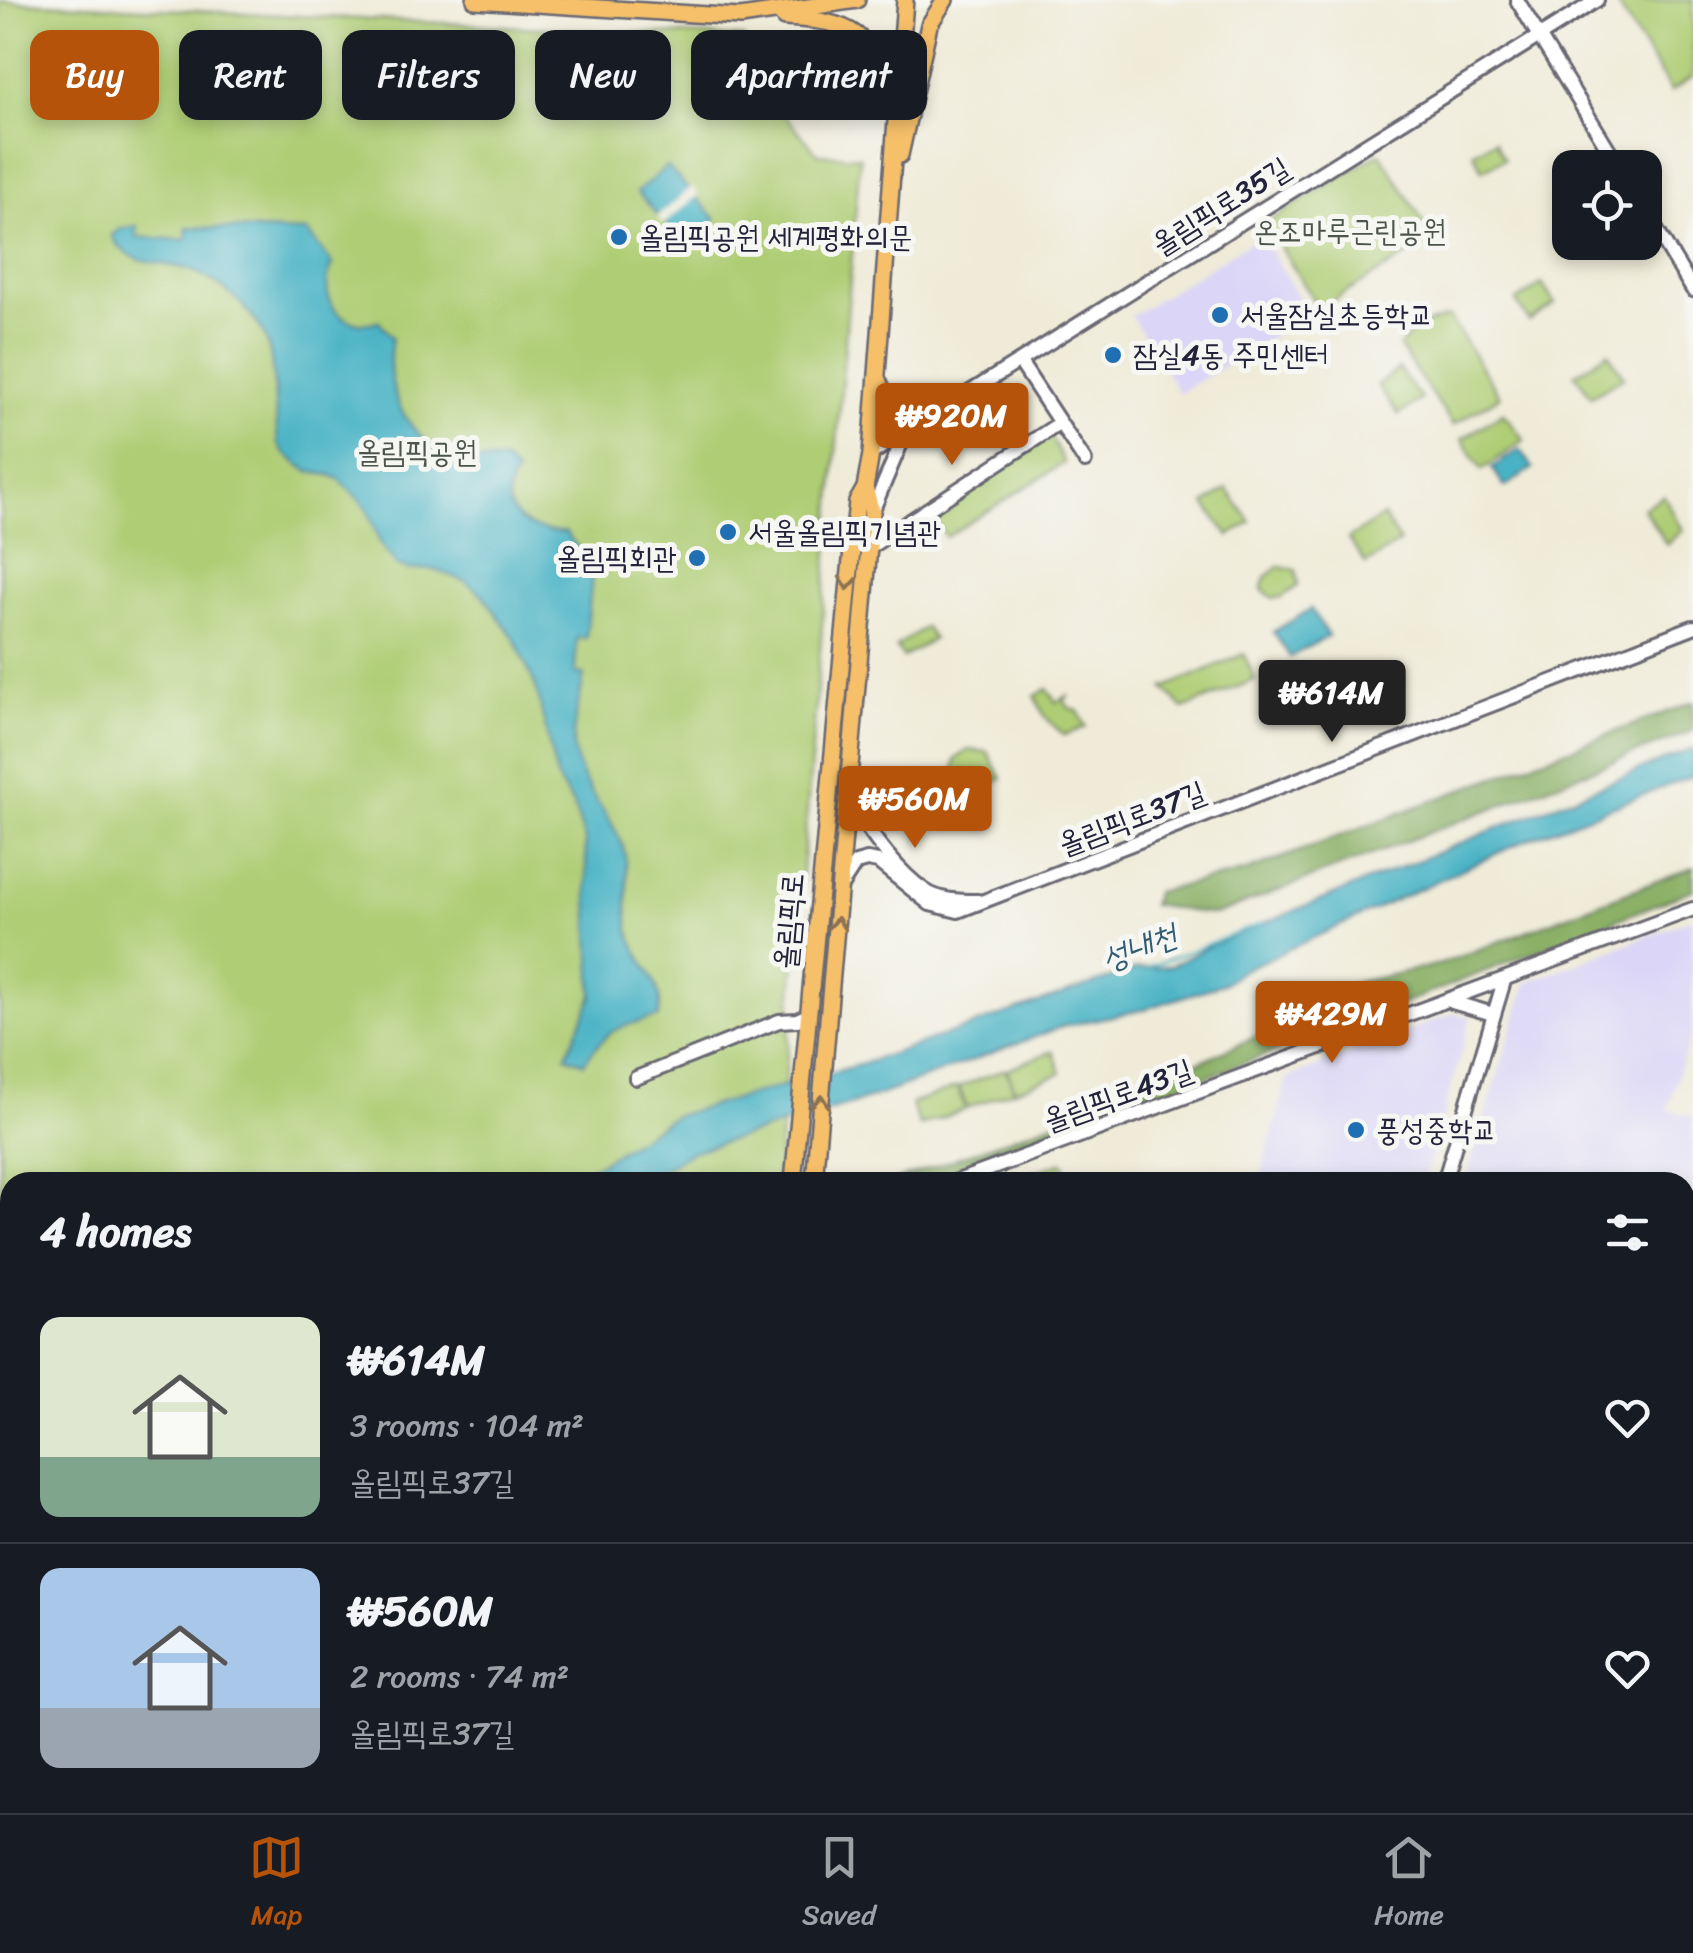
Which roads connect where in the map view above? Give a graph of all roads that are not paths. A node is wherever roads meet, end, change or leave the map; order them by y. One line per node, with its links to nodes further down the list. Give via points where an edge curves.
1 (476, 0): 8 (main road)
2 (856, 0): 9 (main road)
3 (891, 0): 4 (main road)
4 (904, 0): 11 (main road, 올림픽로)
5 (945, 0): 15 (main road, via 929,25)
6 (1517, 0): 12 (street)
7 (1597, 0): 12 (street, 올림픽로35길)
8 (540, 2): 9 (main road)
9 (740, 17): 10 (main road, via 816,19)
10 (848, 30)
11 (901, 30)
12 (1539, 36): 14 (street); 18 (street, 올림픽로35길)
13 (894, 120): 15 (main road, 올림픽로)
14 (1609, 150)
15 (890, 198): 19 (main road, 올림픽로)
16 (1662, 239): 17 (street)
17 (1693, 290)
18 (1020, 362): 20 (street, 올림픽로35길); 21 (street)
19 (876, 377): 20 (main road, via 899,413 915,420); 23 (main road, 올림픽로)
20 (936, 415): 22 (street, 올림픽로35길)
21 (1060, 422): 24 (street); 27 (street)
22 (906, 434): 23 (street, 올림픽로35길); 26 (street)
23 (871, 454): 25 (main road, 올림픽로)
24 (1085, 461)
25 (865, 488): 26 (main road, 올림픽로); 36 (main road, 올림픽로, one-way to 36, via 857,502)
26 (872, 512): 27 (main road, 올림픽로)
27 (867, 549): 29 (main road, 올림픽로)
28 (1693, 627): 31 (street, 올림픽로37길)
29 (847, 798): 30 (main road, 올림픽로); 31 (street, 올림픽로37길, via 870,834 925,891 953,901)
30 (841, 886): 31 (street, via 856,863 868,860 930,904 958,911); 39 (main road, 올림픽로, one-way to 30)
31 (986, 901)
32 (1693, 909): 33 (street, 올림픽로43길)
33 (1504, 981): 34 (street, 올림픽로43길); 35 (street)
34 (1449, 1002): 35 (street); 40 (street, 올림픽로43길)
35 (1493, 1014): 41 (street)
36 (808, 1019): 37 (street, via 779,1021); 38 (main road, 올림픽로)
37 (636, 1078)
38 (794, 1172)
39 (815, 1172)
40 (983, 1172)
41 (1447, 1172)

